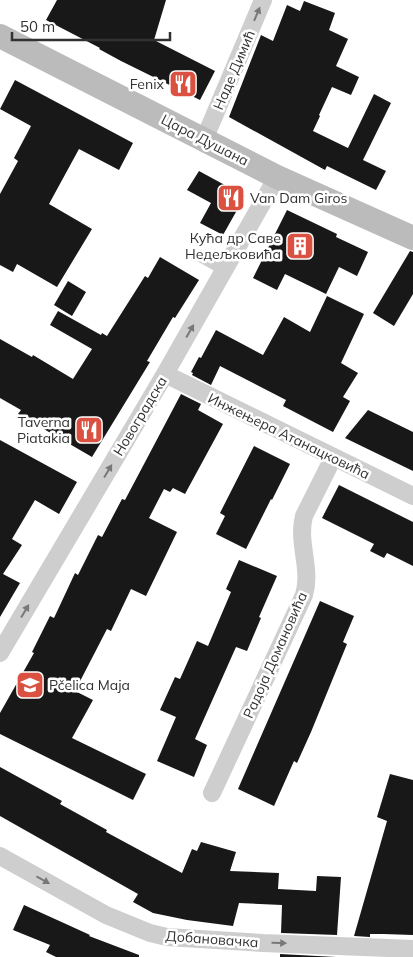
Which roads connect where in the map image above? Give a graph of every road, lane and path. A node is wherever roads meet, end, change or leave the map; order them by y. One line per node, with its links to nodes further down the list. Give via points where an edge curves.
1 (263, 0): 3 (street, Наде Димић, one-way to 1)
2 (0, 36): 3 (main road, Цара Душана)
3 (204, 140): 4 (main road, Цара Душана)
4 (277, 177): 5 (main road, Цара Душана); 7 (street, Новоградска)
5 (413, 238)
6 (199, 257): 7 (lane)
7 (224, 272): 8 (street, Новоградска, one-way to 7)
8 (165, 374): 9 (street, Инжењера Атанацковића); 11 (street, Новоградска, one-way to 8)
9 (333, 458): 10 (street, Инжењера Атанацковића); 12 (street, Радоја Домановића, via 304,516 304,595)
10 (413, 496)
11 (0, 653)
12 (212, 793)
13 (0, 856): 14 (street, Добановачка, one-way to 14, via 106,915 167,937)
14 (413, 949)

